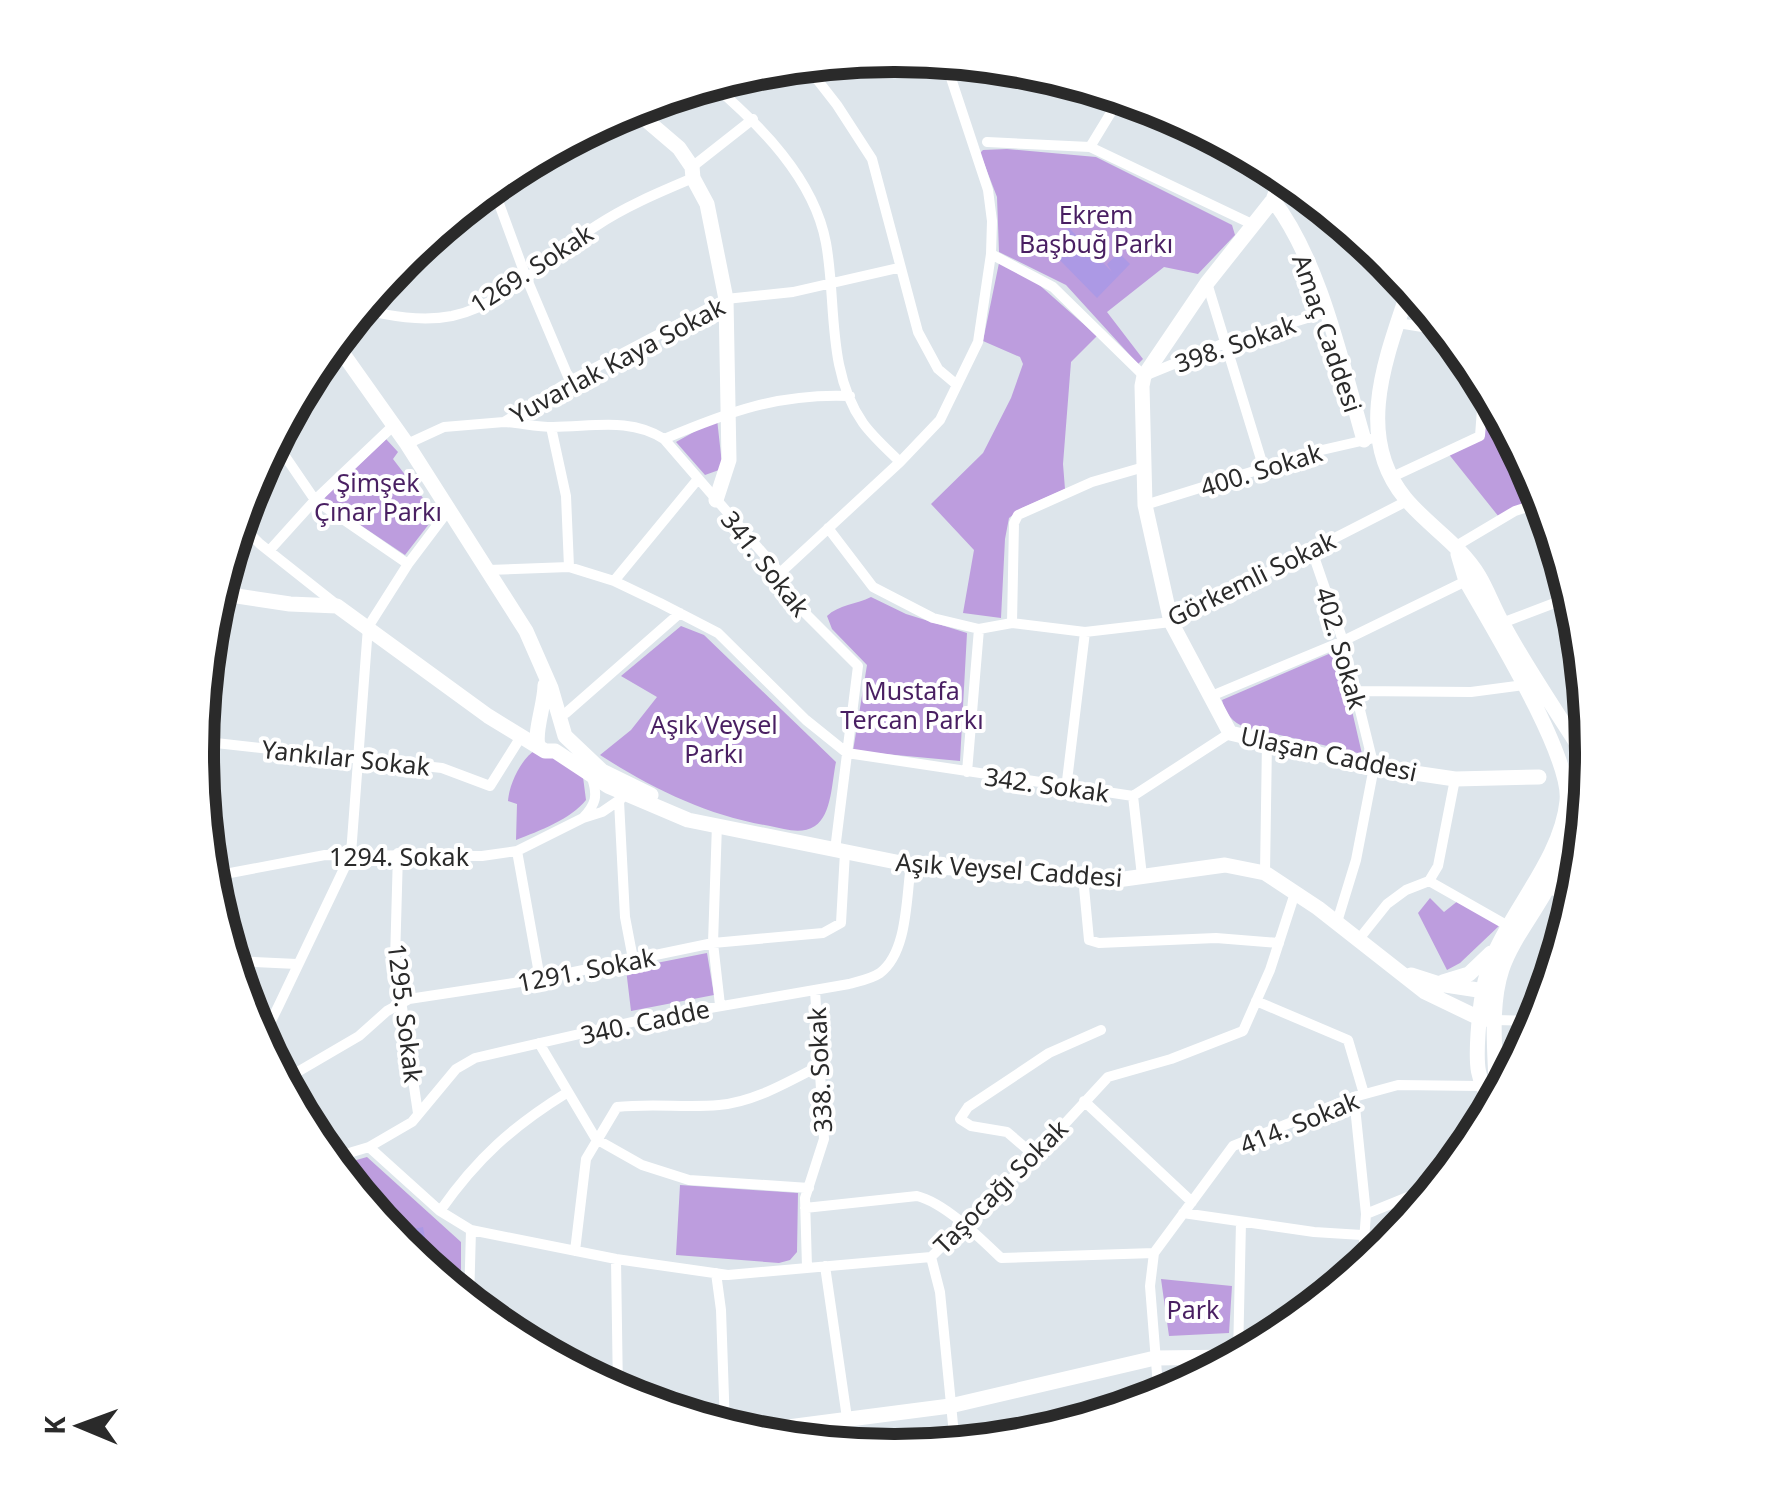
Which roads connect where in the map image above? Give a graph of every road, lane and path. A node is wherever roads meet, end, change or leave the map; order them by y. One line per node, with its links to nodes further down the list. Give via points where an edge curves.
1 (950, 75): 14 (street, via 988,190)
2 (815, 77): 15 (street, via 872,159)
3 (724, 95): 5 (street)
4 (1113, 109): 8 (street)
5 (753, 119): 9 (street, 1269. Sokak); 17 (street, via 808,191 826,242)
6 (646, 120): 9 (street, via 679,148)
7 (987, 142): 8 (street)
8 (1090, 147): 13 (street)
9 (692, 172): 16 (street, 1269. Sokak, via 596,226); 19 (street, via 707,204)
10 (1277, 190): 11 (street)
11 (1273, 200): 13 (street); 22 (street, Amaç Caddesi)
12 (497, 201): 16 (street)
13 (1254, 225): 18 (street)
14 (992, 254): 27 (street, via 1053,287); 29 (street, via 978,342)
15 (898, 268): 17 (street, Yuvarlak Kaya Sokak); 29 (street, via 918,332 938,369)
16 (526, 277): 21 (street, 1269. Sokak, via 452,316); 28 (street)
17 (829, 282): 19 (street, Yuvarlak Kaya Sokak); 30 (street, via 840,370)
18 (1207, 283): 25 (street); 27 (street)
19 (726, 299): 28 (street, Yuvarlak Kaya Sokak); 32 (street)
20 (1405, 303): 23 (street)
21 (376, 312)
22 (1327, 312): 25 (street, 398. Sokak); 37 (street, Amaç Caddesi)
23 (1398, 323): 24 (street); 37 (street)
24 (1425, 327)
25 (1226, 343): 27 (street, 398. Sokak); 42 (street)
26 (344, 355): 34 (street, Aşık Veysel Caddesi)
27 (1144, 376): 41 (street, Ulaşan Caddesi)
28 (570, 381): 33 (street, Yuvarlak Kaya Sokak)
29 (957, 385): 40 (street, via 940,420)
30 (850, 396): 32 (street, via 810,394); 40 (street, via 862,422)
31 (1482, 410): 43 (street, via 1480,436)
32 (729, 412): 36 (street); 46 (street, via 729,460)
33 (504, 422): 35 (street); 38 (street, Yuvarlak Kaya Sokak, via 444,427)
34 (394, 426): 38 (street, Aşık Veysel Caddesi); 45 (street)
35 (551, 427): 36 (street, via 603,423 646,428); 57 (street, via 566,496)
36 (664, 439): 44 (street, 341. Sokak)
37 (1370, 439): 42 (street, 400. Sokak); 43 (street, Amaç Caddesi)
38 (406, 444): 50 (street, Aşık Veysel Caddesi)
39 (283, 454): 45 (street)
40 (900, 462): 51 (street)
41 (1144, 467): 48 (street, Ulaşan Caddesi); 67 (street, via 1018,515)
42 (1264, 468): 48 (street, 400. Sokak)
43 (1390, 478): 47 (street, Amaç Caddesi)
44 (698, 479): 46 (street, 341. Sokak); 60 (street)
45 (315, 500): 55 (street); 56 (street)
46 (716, 500): 59 (street, 341. Sokak)
47 (1407, 501): 53 (street, Amaç Caddesi); 54 (street, Görkemli Sokak)
48 (1145, 505): 66 (street, Ulaşan Caddesi)
49 (1528, 507): 53 (street)
50 (448, 511): 56 (street); 58 (street, Aşık Veysel Caddesi)
51 (828, 528): 59 (street); 70 (street, Görkemli Sokak, via 873,587 932,618)
52 (250, 533): 55 (street)
53 (1456, 546): 61 (street); 68 (street, Amaç Caddesi, via 1479,575)
54 (1311, 548): 66 (street, Görkemli Sokak); 72 (street, 402. Sokak)
55 (269, 551): 64 (street)
56 (408, 564): 69 (street)
57 (569, 567): 58 (street); 60 (street)
58 (488, 570): 73 (street, Aşık Veysel Caddesi)
59 (780, 574): 87 (street, 341. Sokak, via 787,595 858,666)
60 (614, 580): 65 (street)
61 (1466, 581): 72 (street); 74 (street)
62 (233, 595): 64 (street)
63 (1558, 602): 68 (street)
64 (338, 606): 69 (street)
65 (680, 613): 78 (street); 87 (street, via 718,633)
66 (1170, 622): 71 (street, Görkemli Sokak); 76 (street, Ulaşan Caddesi)
67 (1012, 624): 70 (street, Görkemli Sokak); 71 (street, Görkemli Sokak)
68 (1502, 624): 82 (street, Amaç Caddesi)
69 (368, 627): 77 (street); 88 (street)
70 (979, 629): 92 (street)
71 (1084, 632): 98 (street)
72 (1343, 641): 75 (street, 402. Sokak); 76 (street)
73 (545, 676): 78 (street, Aşık Veysel Caddesi); 79 (street, Aşık Veysel Caddesi)
74 (1524, 686): 75 (street); 90 (street)
75 (1356, 691): 91 (street, 402. Sokak)
76 (1208, 697): 80 (street, Ulaşan Caddesi)
77 (475, 704): 79 (street); 81 (street)
78 (564, 725): 79 (street); 86 (street); 102 (street, Aşık Veysel Caddesi, via 602,771)
79 (539, 726): 85 (street, Aşık Veysel Caddesi)
80 (1230, 733): 83 (street, Ulaşan Caddesi); 99 (street, 342. Sokak)
81 (522, 735): 85 (street); 88 (street, Yankılar Sokak, via 490,786 442,768)
82 (1575, 735)
83 (1266, 742): 91 (street, Ulaşan Caddesi); 109 (street)
84 (214, 743): 88 (street, Yankılar Sokak)
85 (538, 745): 86 (street, Aşık Veysel Caddesi)
86 (555, 751): 93 (street, Aşık Veysel Caddesi)
87 (847, 753): 92 (street, 342. Sokak); 105 (street, 341. Sokak)
88 (356, 757): 107 (street)
89 (1575, 758): 90 (street)
90 (1561, 761): 94 (street); 97 (street)
91 (1374, 767): 95 (street, Ulaşan Caddesi); 117 (street, 402. Sokak)
92 (968, 772): 98 (street, 342. Sokak)
93 (592, 774): 100 (street, Aşık Veysel Caddesi); 101 (street, via 597,792)
94 (1540, 777): 95 (street, Ulaşan Caddesi); 97 (street)
95 (1455, 779): 113 (street, via 1446,836)
96 (1574, 779): 97 (street)
97 (1566, 782): 118 (street, via 1562,822)
98 (1066, 789): 99 (street, 342. Sokak)
99 (1133, 796): 111 (street)
100 (622, 798): 101 (street, 1294. Sokak); 102 (street, Aşık Veysel Caddesi); 122 (street, via 625,916)
101 (583, 818): 104 (street, 1294. Sokak)
102 (712, 823): 105 (street, Aşık Veysel Caddesi); 120 (street)
103 (1570, 830): 114 (street)
104 (518, 851): 106 (street, 1294. Sokak); 126 (street)
105 (840, 851): 108 (street, Aşık Veysel Caddesi); 120 (street, 1291. Sokak, via 840,923 823,934)
106 (398, 853): 107 (street, 1294. Sokak); 131 (street, 1295. Sokak)
107 (351, 854): 110 (street, 1294. Sokak); 124 (street)
108 (911, 865): 112 (street, Aşık Veysel Caddesi); 128 (street, 340. Cadde, via 898,949 889,964 876,976)
109 (1265, 872): 111 (street, Aşık Veysel Caddesi, via 1225,865); 116 (street, Aşık Veysel Caddesi)
110 (225, 874)
111 (1142, 876): 112 (street, Aşık Veysel Caddesi)
112 (1083, 877): 121 (street, via 1089,940)
113 (1429, 880): 118 (street); 119 (street, via 1387,904)
114 (1549, 886): 115 (street); 129 (street)
115 (1561, 891)
116 (1295, 893): 117 (street, Aşık Veysel Caddesi); 121 (street, Taşocağı Sokak)
117 (1337, 922): 119 (street, Aşık Veysel Caddesi)
118 (1506, 932): 127 (street, via 1469,974); 129 (street)
119 (1359, 939): 125 (street, Aşık Veysel Caddesi)
120 (713, 943): 122 (street, 1291. Sokak); 132 (street)
121 (1279, 943): 130 (street, Taşocağı Sokak)
122 (633, 960): 126 (street, 1291. Sokak)
123 (247, 962): 124 (street)
124 (297, 964): 135 (street)
125 (1402, 972): 127 (street, Aşık Veysel Caddesi); 133 (street, Aşık Veysel Caddesi, via 1425,992)
126 (540, 979): 131 (street, 1291. Sokak)
127 (1429, 982): 129 (street, Aşık Veysel Caddesi)
128 (815, 990): 132 (street, 340. Cadde); 138 (street, 338. Sokak)
129 (1490, 992): 133 (street)
130 (1256, 1001): 144 (street, via 1348,1040); 145 (street, Taşocağı Sokak, via 1243,1031 1108,1078)
131 (400, 1003): 140 (street, 1291. Sokak); 146 (street, 1295. Sokak)
132 (720, 1005): 137 (street, 340. Cadde)
133 (1487, 1019): 134 (street); 139 (street); 141 (street, via 1477,1057)
134 (1520, 1021)
135 (270, 1022)
136 (1101, 1030): 150 (street, via 1049,1053 960,1119 1007,1132)
137 (539, 1043): 142 (street); 146 (street, 340. Cadde, via 456,1069)
138 (820, 1066): 147 (street, via 721,1105 618,1107); 151 (street, 338. Sokak, via 824,1138)
139 (1495, 1073)
140 (295, 1074)
141 (1480, 1086): 143 (street); 144 (street, 414. Sokak, via 1398,1085)
142 (568, 1092): 147 (street); 155 (street, via 496,1142)
143 (1484, 1092)
144 (1359, 1096): 153 (street, 414. Sokak, via 1233,1146); 157 (street)
145 (1084, 1101): 150 (street, Taşocağı Sokak); 153 (street)
146 (418, 1114): 148 (street, 340. Cadde)
147 (596, 1140): 151 (street, via 689,1180); 163 (street, via 586,1158)
148 (369, 1147): 149 (street, 340. Cadde); 155 (street)
149 (346, 1154)
150 (1034, 1156): 159 (street, Taşocağı Sokak)
151 (809, 1188): 154 (street, 338. Sokak)
152 (1411, 1196): 157 (street)
153 (1192, 1202): 156 (street, 414. Sokak)
154 (805, 1208): 159 (street, via 917,1196); 168 (street, 338. Sokak)
155 (440, 1211): 160 (street)
156 (1183, 1214): 158 (street); 164 (street, 414. Sokak)
157 (1366, 1214): 161 (street)
158 (1241, 1222): 161 (street); 171 (street)
159 (966, 1224): 164 (street, via 1001,1258); 165 (street, Taşocağı Sokak)
160 (471, 1230): 163 (street, Taşocağı Sokak); 170 (street)
161 (1362, 1235): 162 (street)
162 (1362, 1247)
163 (575, 1251): 166 (street, Taşocağı Sokak)
164 (1154, 1252): 173 (street)
165 (931, 1256): 167 (street, Taşocağı Sokak); 176 (street)
166 (616, 1260): 169 (street, Taşocağı Sokak); 174 (street)
167 (825, 1266): 168 (street, Taşocağı Sokak); 178 (street)
168 (807, 1268): 169 (street, Taşocağı Sokak)
169 (716, 1273): 177 (street)
170 (469, 1284)
171 (1238, 1340)
172 (1206, 1357): 173 (street)
173 (1156, 1358): 175 (street); 176 (street)
174 (618, 1374)
175 (1158, 1381)
176 (950, 1406): 178 (street); 182 (street)
177 (724, 1411)
178 (847, 1418): 179 (street)
179 (814, 1423): 180 (street); 181 (street)
180 (794, 1426)
181 (815, 1429)
182 (954, 1431)

